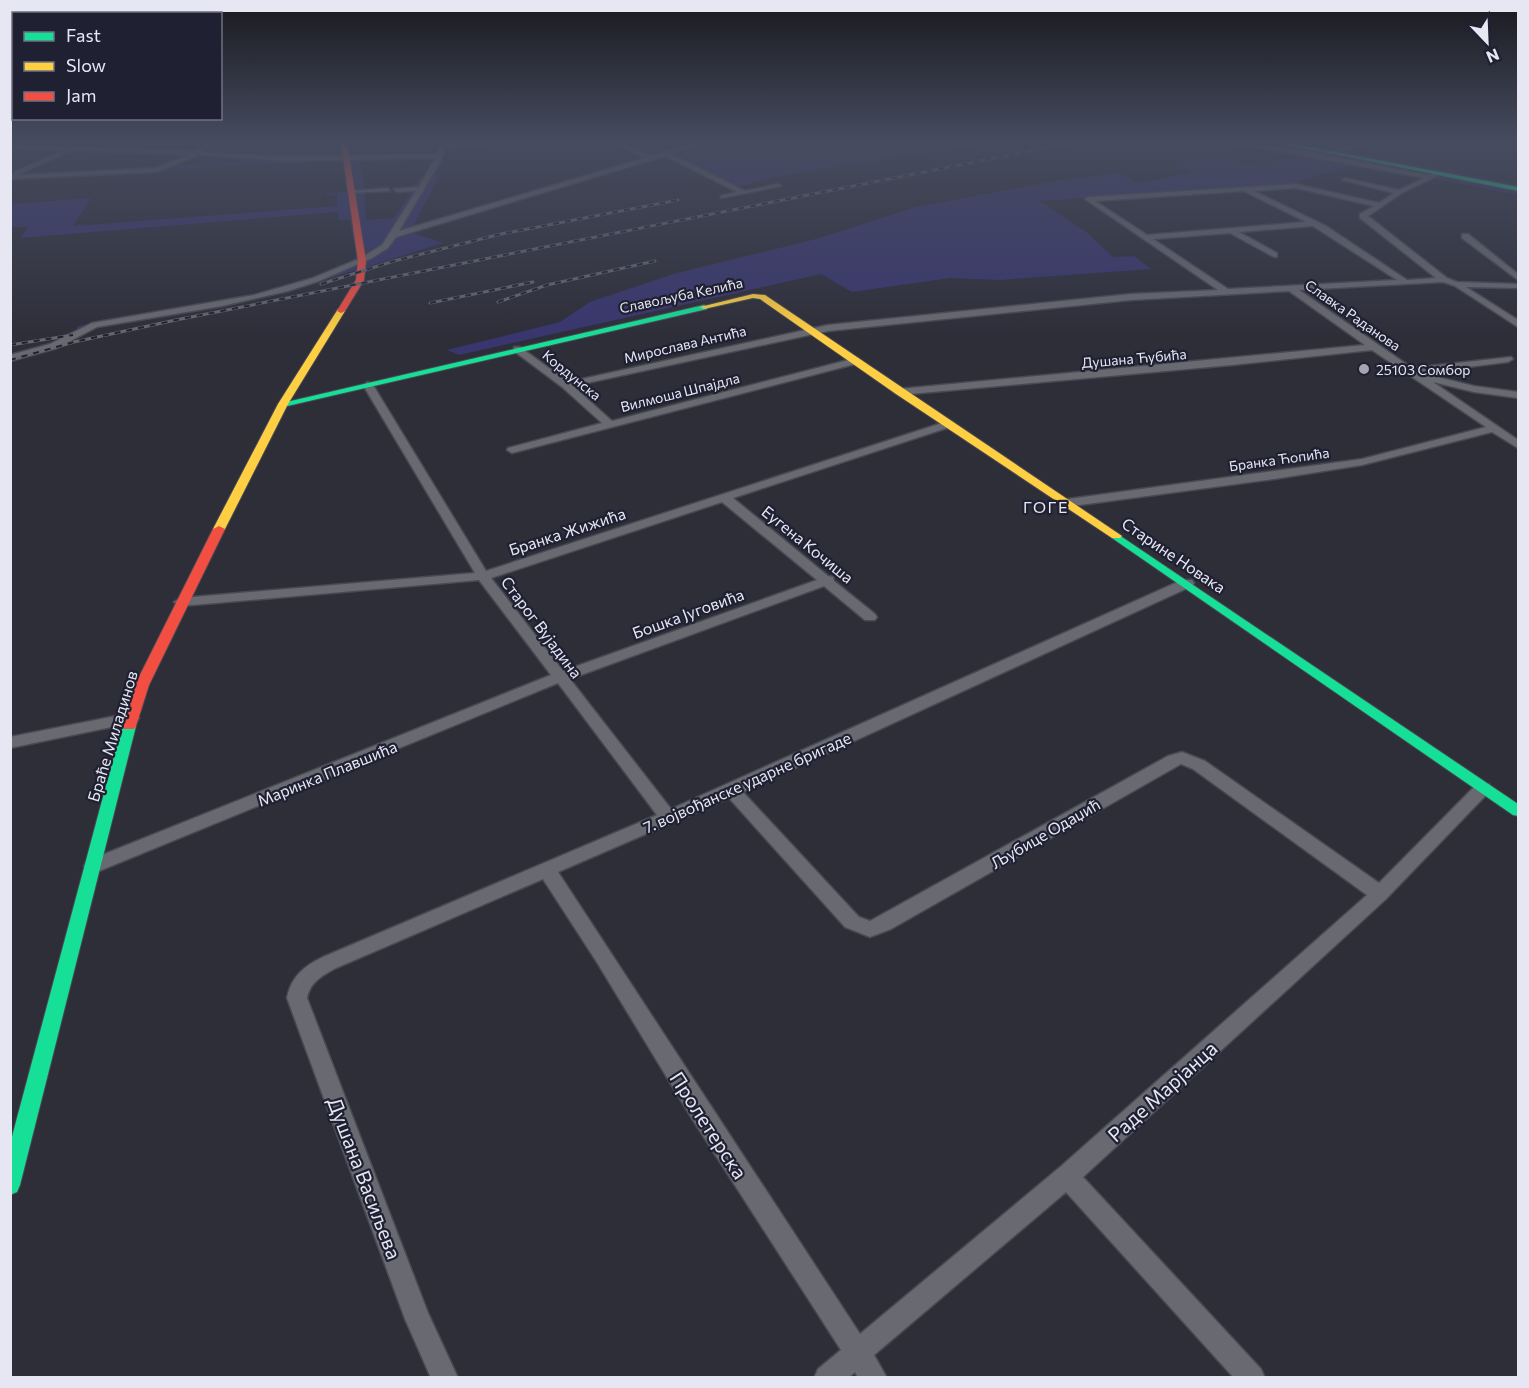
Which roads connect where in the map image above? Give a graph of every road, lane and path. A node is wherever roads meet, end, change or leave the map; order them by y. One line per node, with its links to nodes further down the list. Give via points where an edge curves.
1 (354, 208): 13 (street)
2 (410, 208): 9 (street)
3 (485, 208): 9 (street)
4 (1102, 208): 11 (street)
5 (1281, 208): 7 (street)
6 (1375, 208): 15 (street, via 1363,216)
7 (1312, 224): 8 (street); 16 (street)
8 (1233, 231): 11 (street); 12 (street)
9 (394, 235): 13 (street, via 385,248)
10 (1465, 236): 14 (street)
11 (1148, 237): 20 (street)
12 (1274, 255)
13 (362, 263): 25 (street, via 271,294 92,326 51,348); 33 (street, Браће Миладинов, via 360,280)
14 (1518, 279)
15 (1444, 280): 16 (street); 17 (street)
16 (1405, 282): 19 (street)
17 (1456, 284): 18 (street); 21 (street)
18 (1518, 286)
19 (1292, 289): 20 (street); 23 (street, Славка Раданова)
20 (1227, 292): 22 (street, via 1079,302)
21 (1518, 324)
22 (810, 330): 24 (street, Славољуба Келића, via 758,296); 27 (street, Старине Новака); 30 (street, Мирослава Антића)
23 (1371, 347): 28 (street, Славка Раданова); 31 (street, Душана Ћубића)
24 (517, 349): 29 (street, Славољуба Келића); 30 (street, Кордунска)
25 (10, 358)
26 (1509, 359): 28 (street)
27 (856, 361): 31 (street, Старине Новака); 34 (street, Вилмоша Шпајдла)
28 (1416, 374): 32 (street); 36 (street, Славка Раданова)
29 (368, 385): 33 (street, Славољуба Келића); 41 (street, Старог Вујадина)
30 (566, 385): 34 (street, Кордунска)
31 (899, 392): 35 (street, Старине Новака)
32 (1518, 395)
33 (283, 404): 44 (street, Браће Миладинов)
34 (609, 424): 38 (street, Вилмоша Шпајдла)
35 (949, 424): 39 (street, Бранка Жижића); 40 (street, Старине Новака)
36 (1495, 428): 37 (street, Славка Раданова); 40 (street, Бранка Ћопића, via 1362,462)
37 (1518, 445)
38 (512, 450)
39 (725, 498): 41 (street, Бранка Жижића); 42 (street, Еугена Кочиша)
40 (1065, 503): 43 (street, Старине Новака)
41 (483, 576): 44 (street, Бранка Жижића); 46 (street, Старог Вујадина)
42 (828, 580): 45 (street, Еугена Кочиша); 46 (street, Бошка Југовића)
43 (1187, 583): 49 (street, Старине Новака); 50 (street, 7. војвођанске ударне бригаде)
44 (181, 602): 47 (street, Браће Миладинов)
45 (870, 617)
46 (560, 677): 52 (street, Старог Вујадина); 53 (street, Маринка Плавшића)
47 (131, 718): 48 (street); 53 (street, Браће Миладинов)
48 (10, 743)
49 (1483, 788): 51 (street, Старине Новака); 55 (street, Раде Марјанца)
50 (732, 790): 52 (street, 7. војвођанске ударне бригаде); 55 (street, Љубице Одаџић, via 852,922 870,929 1182,758 1198,765)
51 (1518, 810)
52 (668, 817): 54 (street, 7. војвођанске ударне бригаде)
53 (93, 866): 58 (street, Браће Миладинов)
54 (547, 870): 56 (street, 7. војвођанске ударне бригаде, via 337,959); 59 (street, Пролетерска)
55 (1380, 894): 57 (street, Раде Марјанца)
56 (305, 977): 60 (street, Душана Васиљева, via 298,986 297,998 418,1319)
57 (1067, 1176): 59 (street, Раде Марјанца); 63 (street)
58 (10, 1185)
59 (858, 1353): 61 (street, Раде Марјанца); 62 (street, Пролетерска)
60 (446, 1377)
61 (827, 1377)
62 (874, 1377)
63 (1252, 1377)

